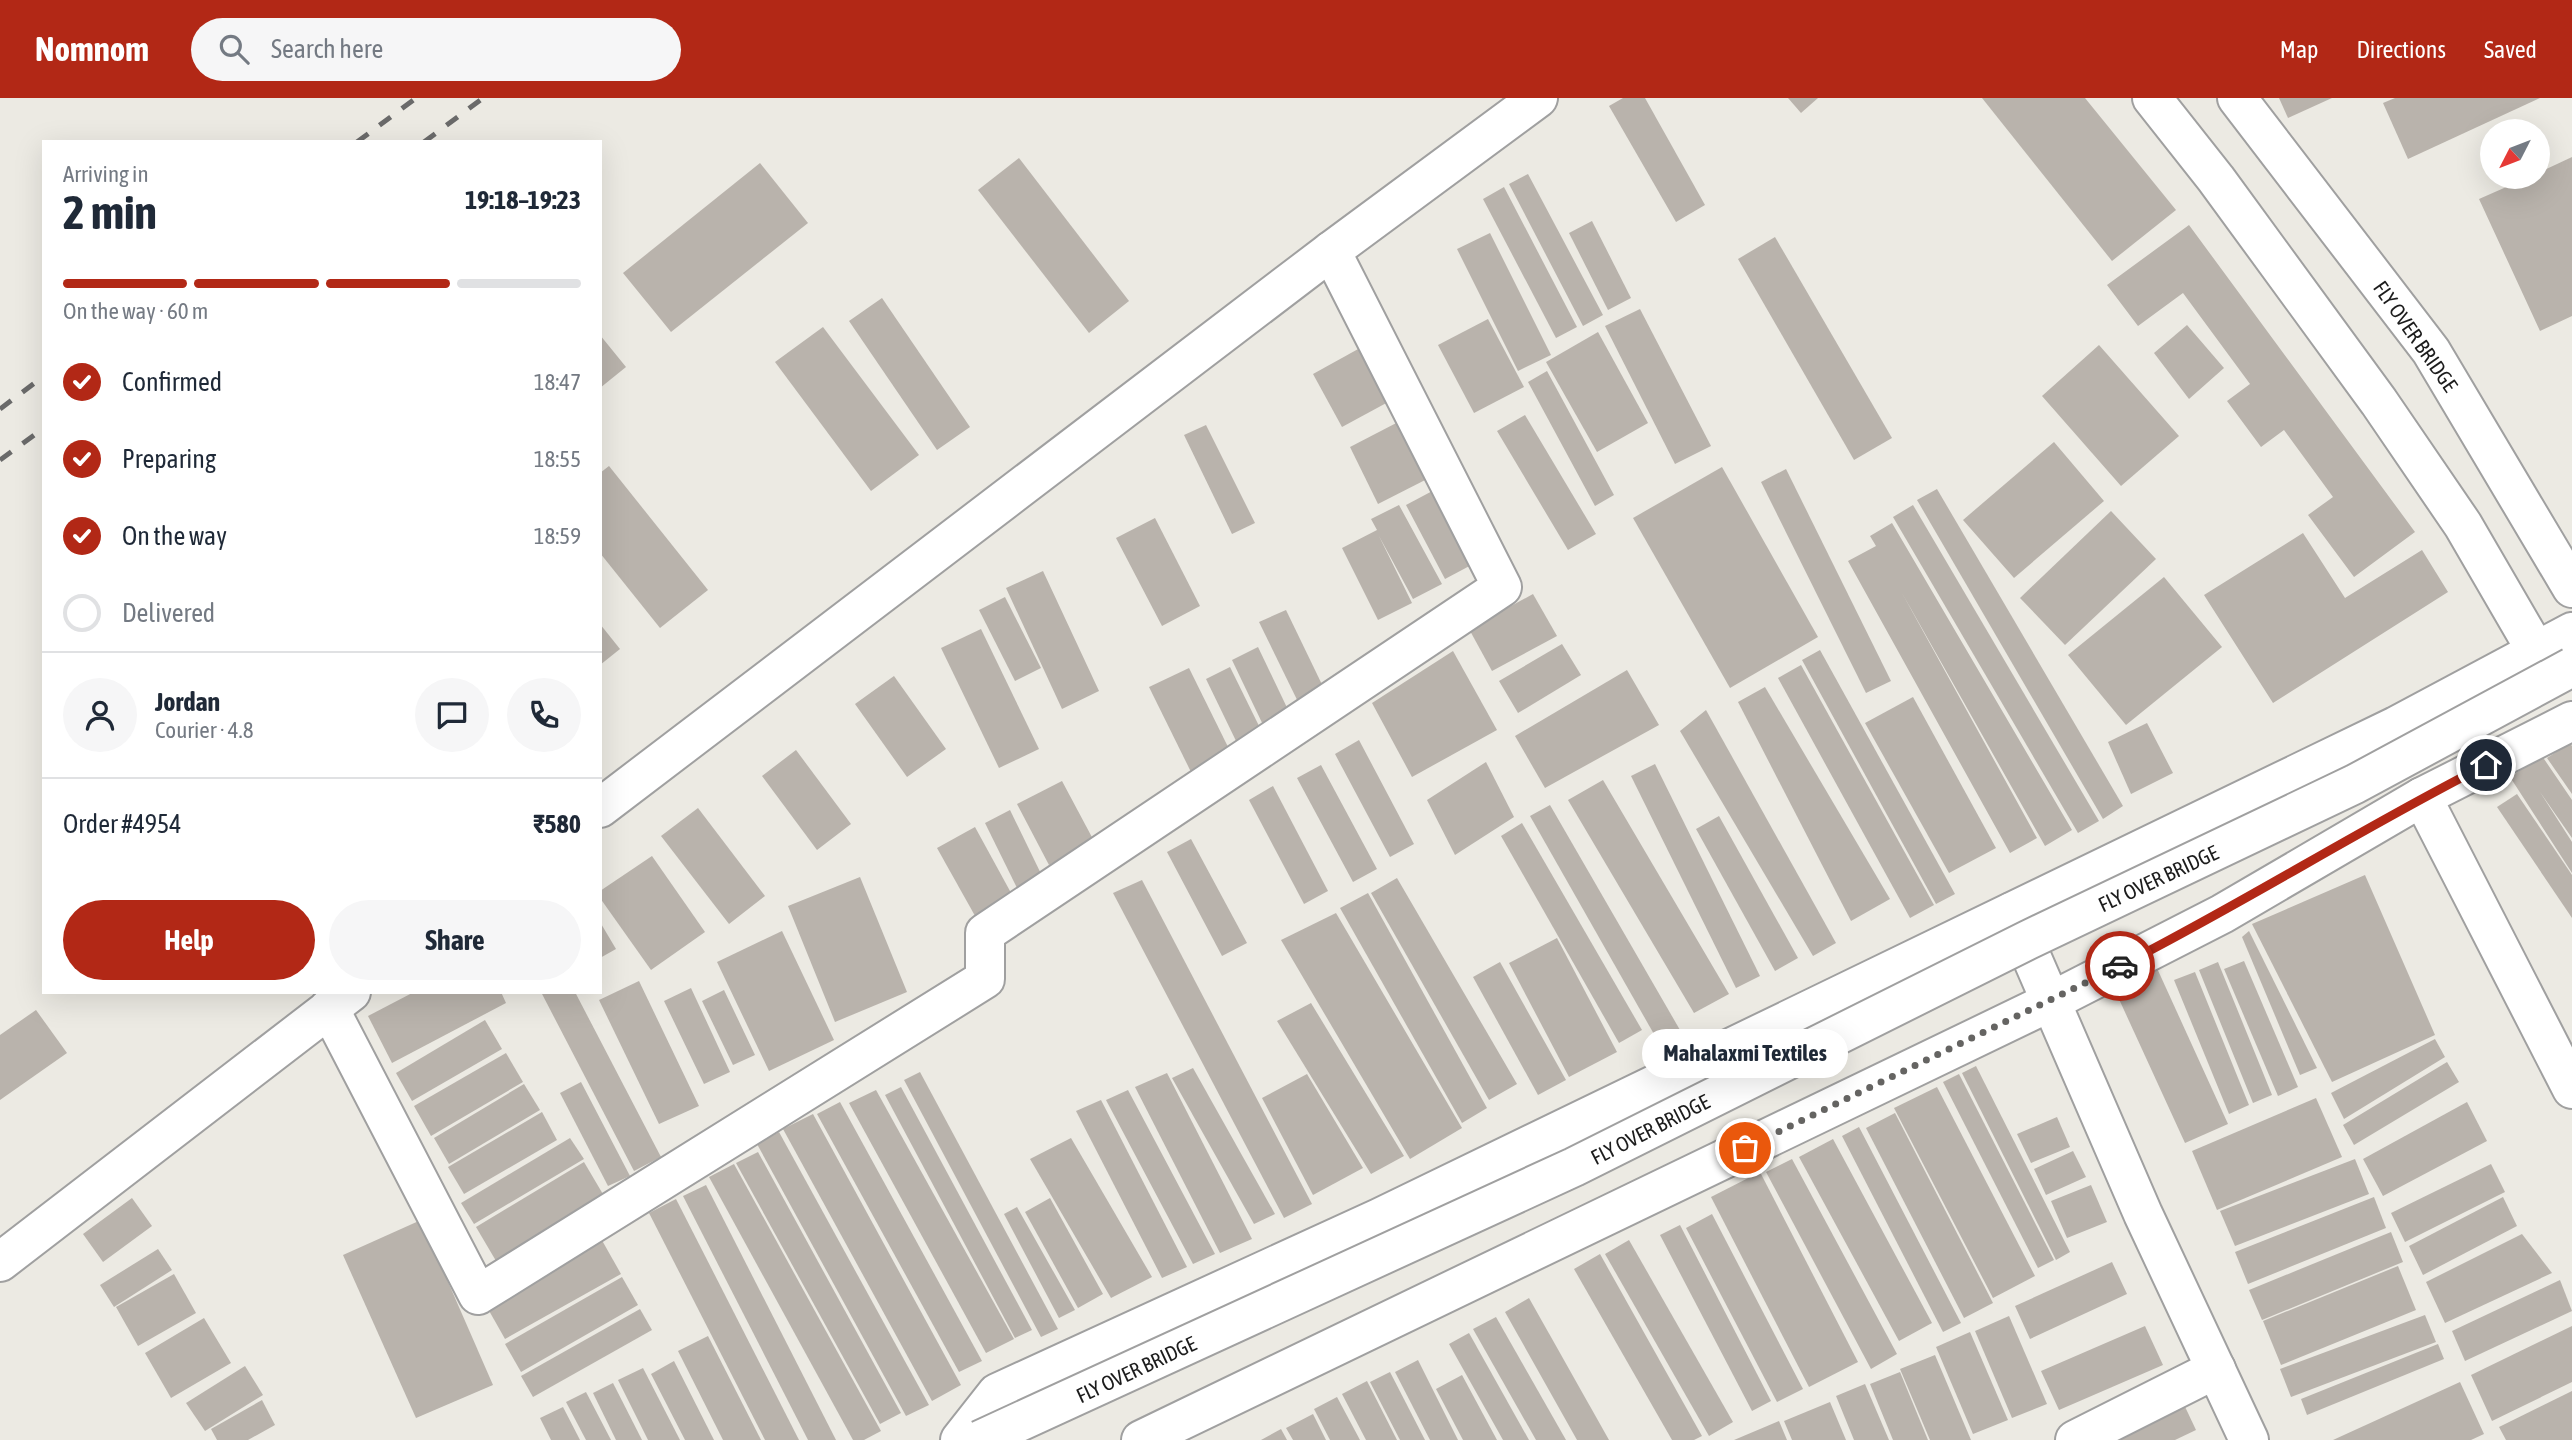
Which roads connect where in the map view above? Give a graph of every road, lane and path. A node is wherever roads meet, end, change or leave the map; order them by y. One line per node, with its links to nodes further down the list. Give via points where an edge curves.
1 (1538, 98): 4 (street)
2 (2152, 98): 7 (street, via 2379,402 2463,525)
3 (2237, 98): 5 (street, FLY OVER BRIDGE, via 2431,351)
4 (1331, 251): 11 (street); 13 (street, via 1502,587 985,933 985,979 478,1295)
5 (2572, 588)
6 (2572, 632): 7 (street)
7 (2535, 649): 12 (street, via 2396,726)
8 (2572, 667): 19 (street, FLY OVER BRIDGE, bridge, via 2355,784 2028,940 1574,1167)
9 (2572, 722): 10 (street)
10 (2422, 797): 14 (street, via 2222,914); 15 (street)
11 (602, 806)
12 (2011, 912): 14 (street); 18 (street, via 1379,1218 997,1393)
13 (340, 1000): 16 (street)
14 (2052, 1001): 17 (street, via 2143,1214); 20 (street)
15 (2572, 1088)
16 (0, 1262)
17 (2216, 1368): 21 (street); 22 (street)
18 (960, 1440)
19 (980, 1440)
20 (1141, 1440)
21 (2075, 1440)
22 (2249, 1440)

